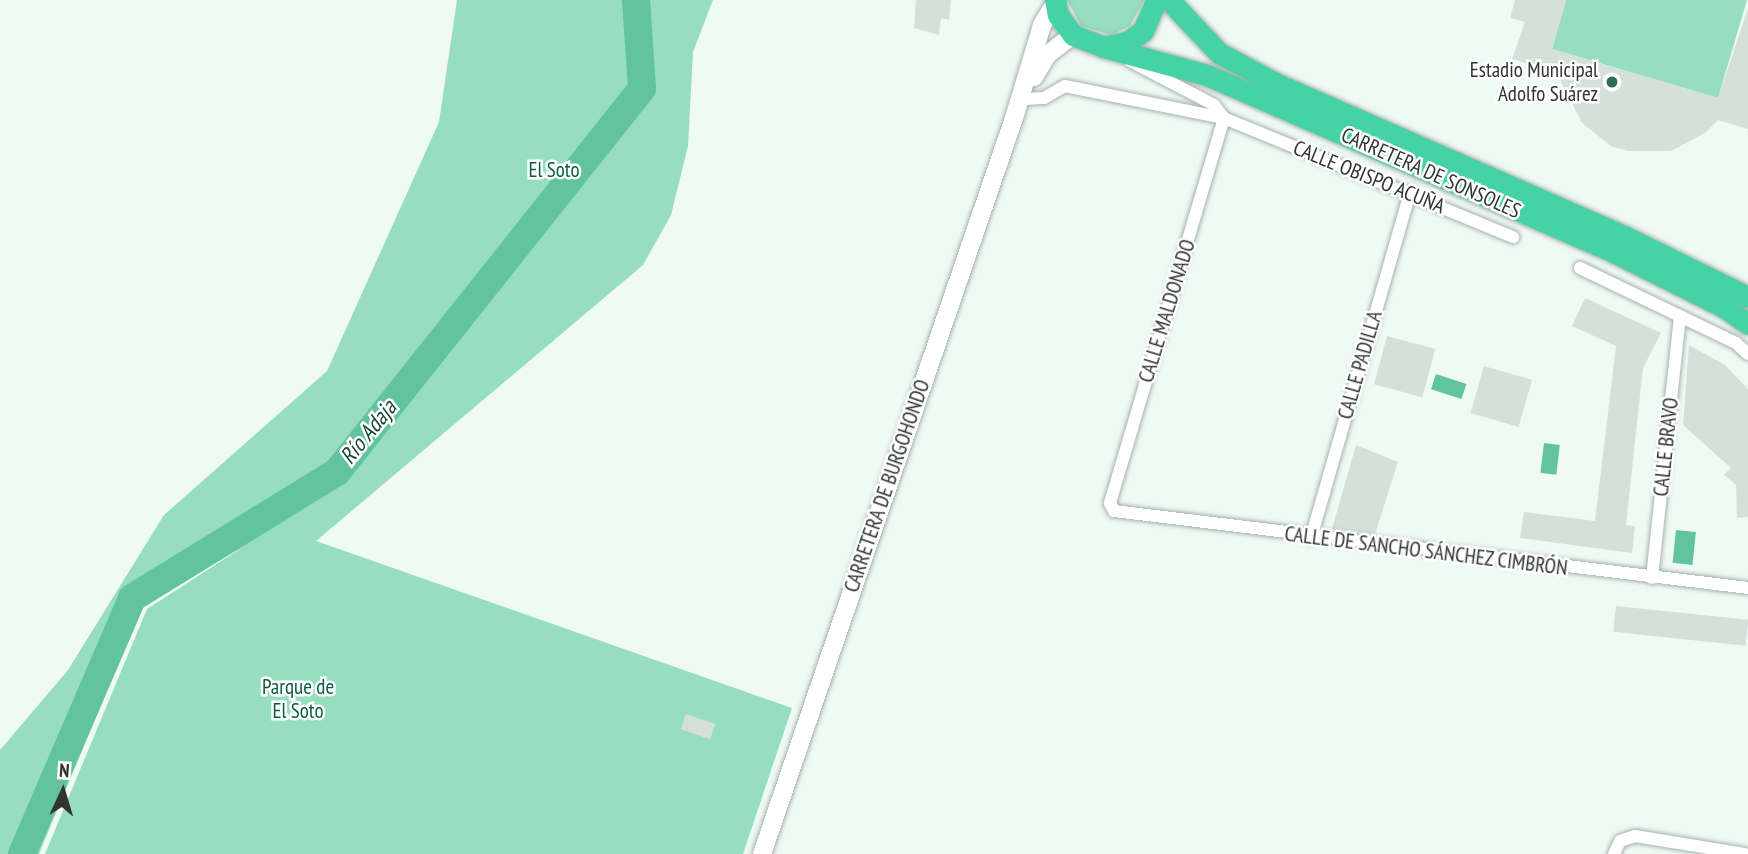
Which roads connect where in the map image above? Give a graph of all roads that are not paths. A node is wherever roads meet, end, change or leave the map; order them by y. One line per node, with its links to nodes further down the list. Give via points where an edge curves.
1 (1156, 0): 5 (highway, via 1143,31)
2 (1169, 0): 12 (highway, CARRETERA DE SONSOLES, via 1219,53 1275,83 1626,237)
3 (1055, 2): 4 (highway); 7 (main road, CARRETERA DE BURGOHONDO, via 1042,25)
4 (1073, 36): 5 (highway, CARRETERA DE SONSOLES); 6 (main road, CARRETERA DE BURGOHONDO, via 1047,55)
5 (1108, 48): 8 (street, CALLE OBISPO ACUÑA, via 1214,105); 14 (highway, CARRETERA DE SONSOLES, via 1207,75 1616,253 1724,307)
6 (1024, 99): 7 (main road, CARRETERA DE BURGOHONDO); 8 (street, CALLE OBISPO ACUÑA, via 1044,98 1065,86)
7 (1014, 118): 20 (main road, CARRETERA DE BURGOHONDO)
8 (1224, 118): 9 (street, CALLE OBISPO ACUÑA); 16 (street, CALLE MALDONADO)
9 (1410, 192): 10 (street, CALLE OBISPO ACUÑA); 17 (street, CALLE PADILLA)
10 (1513, 237)
11 (1580, 268): 13 (street)
12 (1748, 297)
13 (1680, 316): 15 (street, via 1736,343); 18 (street, CALLE BRAVO)
14 (1748, 324)
15 (1748, 354)
16 (1110, 503): 17 (street, CALLE DE SANCHO SÁNCHEZ CIMBRÓN, via 1115,511)
17 (1311, 538): 18 (street, CALLE DE SANCHO SÁNCHEZ CIMBRÓN)
18 (1652, 578): 19 (street, CALLE DE SANCHO SÁNCHEZ CIMBRÓN)
19 (1748, 588)
20 (762, 854)
21 (1614, 854): 22 (street, via 1620,841 1635,836)
22 (1745, 854)

